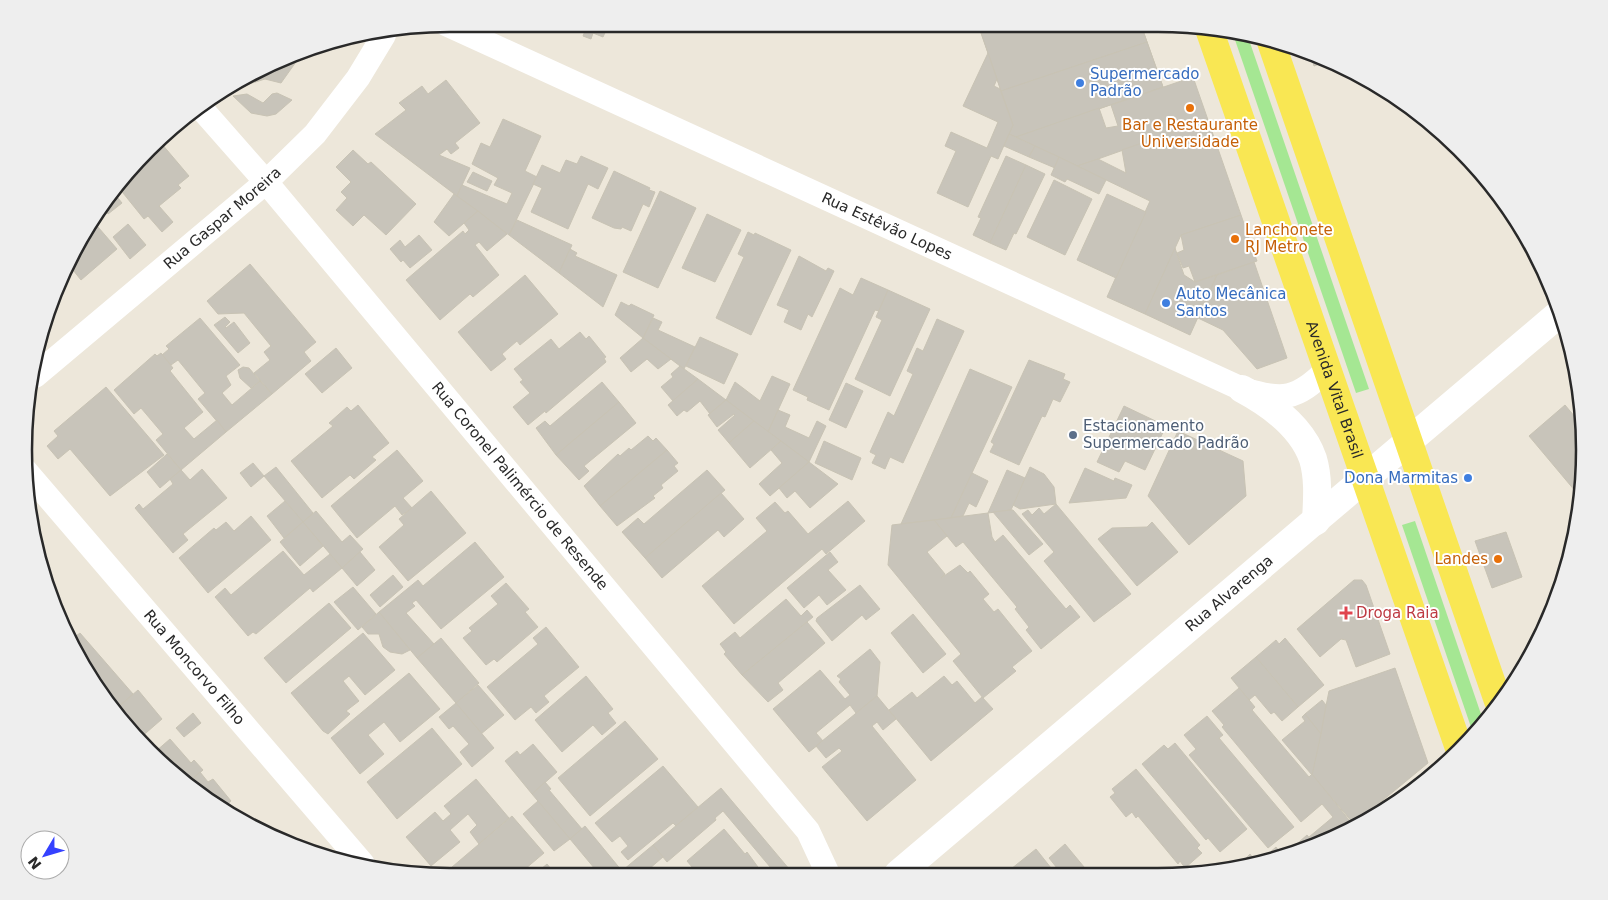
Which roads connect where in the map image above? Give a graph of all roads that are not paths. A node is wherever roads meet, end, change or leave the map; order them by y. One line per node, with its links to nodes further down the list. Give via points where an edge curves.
1 (463, 32): 10 (street, Rua Estêvão Lopes)
2 (1210, 36): 8 (main road, Avenida Vital Brasil)
3 (382, 39): 6 (street, Rua Gaspar Moreira, via 358,78 315,134)
4 (1274, 49): 11 (main road)
5 (205, 113): 6 (street, Rua Coronel Palimércio de Resende)
6 (266, 182): 9 (street, Rua Gaspar Moreira); 18 (street, Rua Coronel Palimércio de Resende, via 808,831)
7 (1554, 319): 11 (main road, Rua Alvarenga)
8 (1327, 370): 10 (street, Rua Estêvão Lopes, via 1298,394 1279,396); 13 (main road, Avenida Vital Brasil)
9 (41, 371)
10 (1242, 389): 14 (main road, via 1274,408 1303,439 1313,459 1317,487)
11 (1409, 442): 13 (main road, Rua Alvarenga); 15 (main road)
12 (33, 480): 17 (street, Rua Moncorvo Filho)
13 (1365, 480): 14 (main road, Rua Alvarenga); 16 (main road, Avenida Vital Brasil)
14 (1316, 521): 19 (main road, Rua Alvarenga)
15 (1496, 695)
16 (1457, 741)
17 (356, 856)
18 (825, 868)
19 (905, 868)

